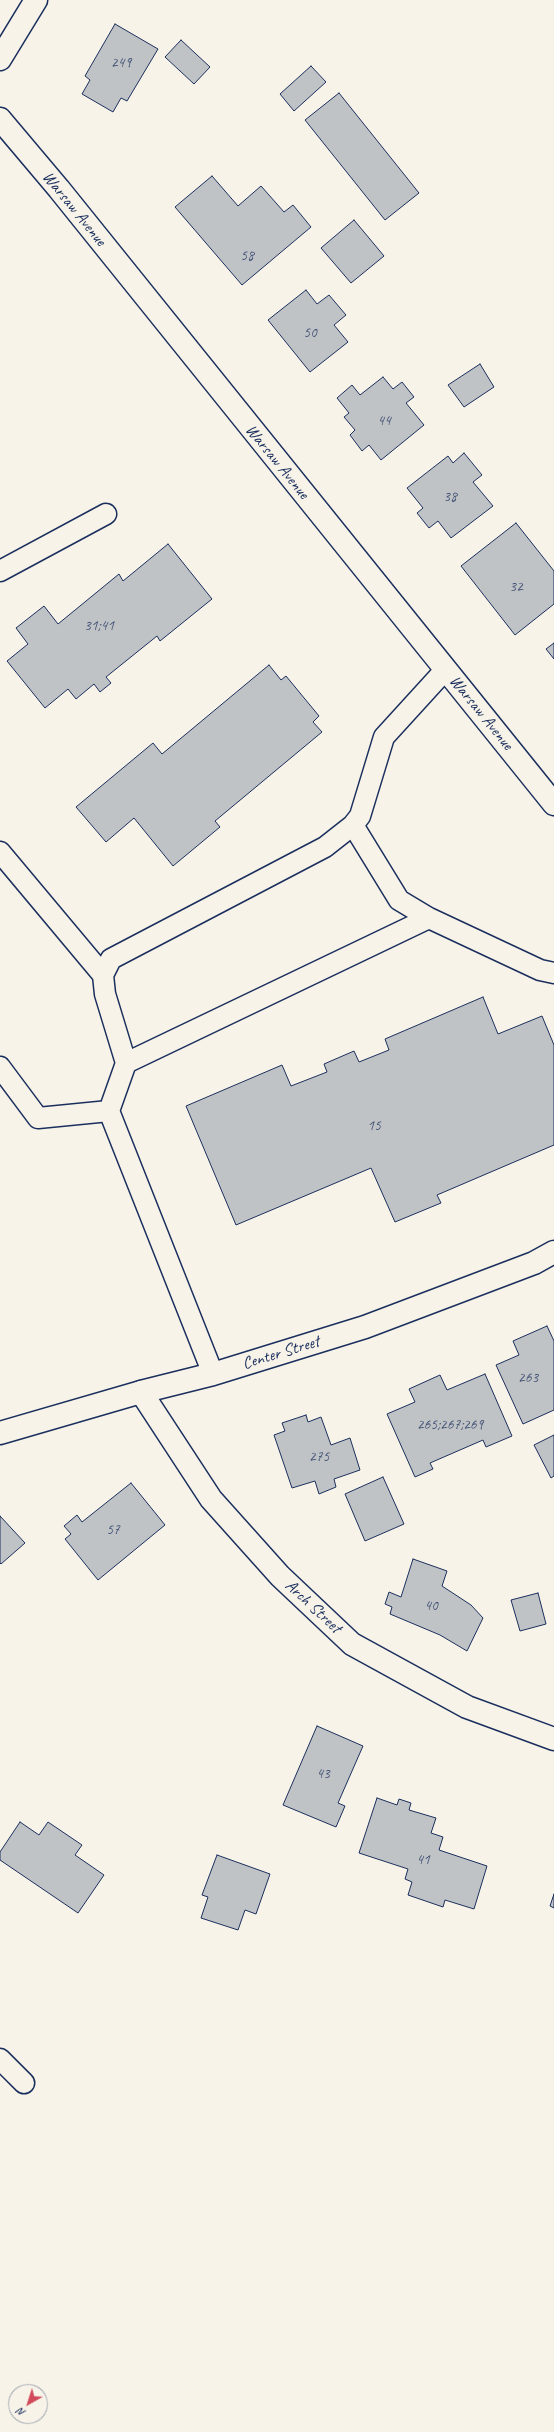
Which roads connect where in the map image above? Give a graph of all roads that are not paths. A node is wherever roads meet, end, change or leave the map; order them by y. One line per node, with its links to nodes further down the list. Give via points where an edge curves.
1 (36, 0): 2 (street)
2 (0, 59)
3 (0, 119): 6 (street, Warsaw Avenue)
4 (106, 514): 5 (lane)
5 (0, 571)
6 (446, 669): 7 (street, Warsaw Avenue); 8 (lane, via 384,737 360,816)
7 (554, 804)
8 (353, 825): 10 (lane, via 399,900); 12 (lane, via 325,847 111,959)
9 (0, 852): 12 (lane)
10 (429, 918): 11 (lane, via 540,970); 13 (lane)
11 (554, 973)
12 (102, 975): 13 (lane, via 105,994)
13 (126, 1063): 15 (lane)
14 (0, 1067): 15 (lane, via 38,1118)
15 (109, 1112): 17 (lane)
16 (554, 1252): 17 (street, Center Street, via 534,1263 365,1326)
17 (213, 1374): 18 (street, Center Street)
18 (141, 1392): 19 (street, Center Street); 20 (street, Arch Street, via 211,1500 280,1576 352,1644 467,1707)
19 (0, 1434)
20 (554, 1739)
21 (0, 2059): 22 (lane)
22 (24, 2083)

